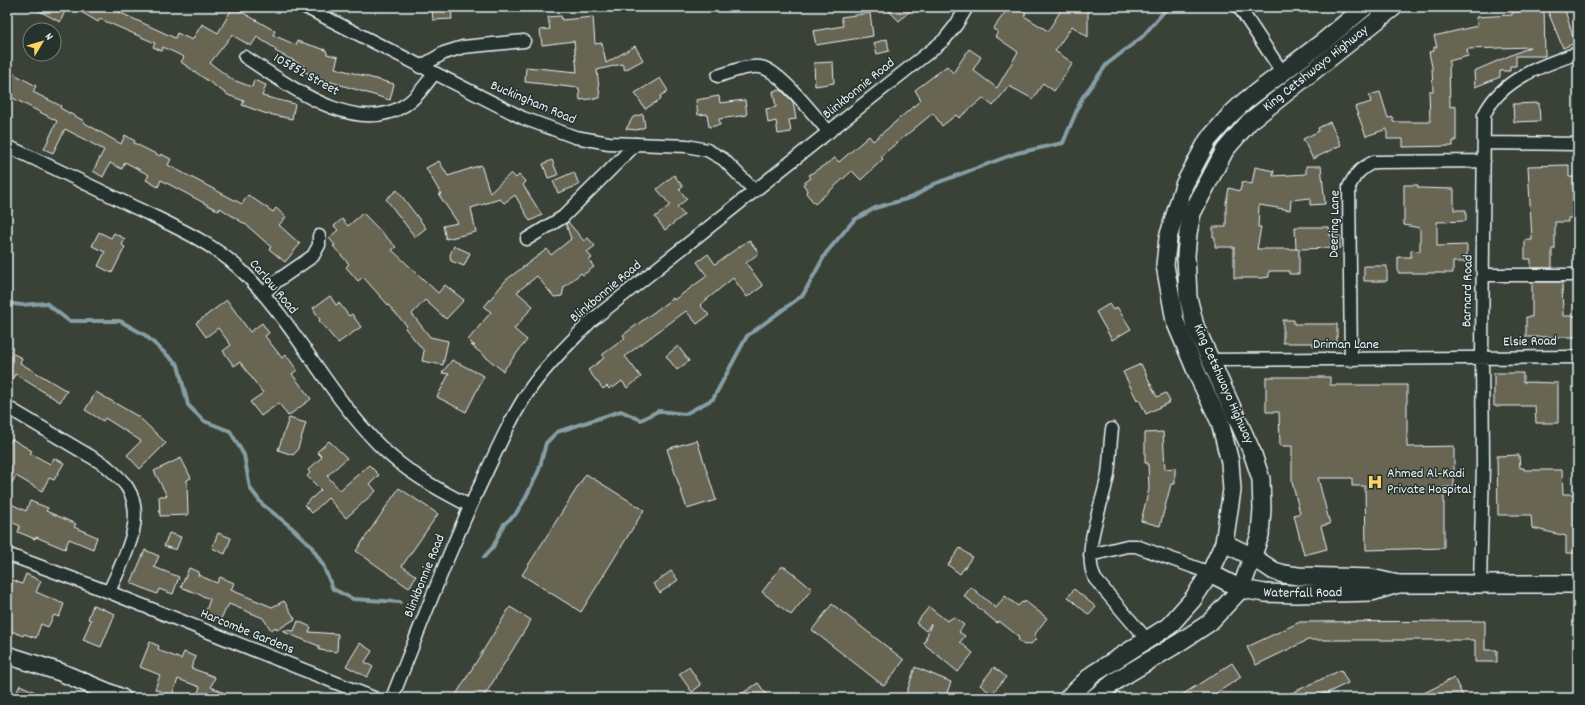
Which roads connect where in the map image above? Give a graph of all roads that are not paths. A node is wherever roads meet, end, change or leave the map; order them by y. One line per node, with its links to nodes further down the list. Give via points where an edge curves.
1 (305, 7): 9 (street, Buckingham Road)
2 (966, 7): 13 (street, Blinkbonnie Road, via 944,40)
3 (1239, 7): 10 (street)
4 (1365, 7): 10 (main road, King Cetshwayo Highway)
5 (1394, 7): 27 (main road, King Cetshwayo Highway, via 1249,122 1225,150 1201,195 1192,213 1188,233 1186,276 1195,326)
6 (524, 40): 9 (street, via 463,47 444,53)
7 (1578, 53): 14 (street, Barnard Road, via 1516,80 1495,97 1484,114)
8 (245, 57): 11 (street, 105852 Street, via 310,98 355,114 384,114 395,111 413,99)
9 (420, 67): 11 (street, Buckingham Road)
10 (1282, 72): 32 (main road, King Cetshwayo Highway, via 1245,101 1208,140 1179,197 1168,238 1165,264 1175,321 1220,422 1230,462 1232,490)
11 (434, 74): 15 (street, Buckingham Road, via 523,118 575,137 609,143)
12 (718, 76): 13 (street, via 751,67 768,69)
13 (829, 132): 19 (street, Blinkbonnie Road)
14 (1484, 143): 16 (street); 18 (street, Barnard Road)
15 (636, 144): 19 (street, Buckingham Road, via 687,146 707,150 723,159); 21 (street, via 563,217)
16 (1578, 144)
17 (7, 146): 24 (street, Carlow Road, via 189,234 225,256 248,276)
18 (1484, 161): 22 (street, Barnard Road); 28 (street, Deering Lane, via 1374,162 1354,177 1349,187)
19 (754, 190): 31 (street, Blinkbonnie Road, via 591,321 551,364 512,417)
20 (319, 236): 24 (street, via 319,245 313,256)
21 (527, 239)
22 (1483, 275): 23 (street); 26 (street, Barnard Road)
23 (1578, 275)
24 (263, 294): 31 (street, Carlow Road, via 338,397 378,444 413,473)
25 (1578, 357): 26 (street, Elsie Road)
26 (1482, 358): 28 (street, Driman Lane); 38 (street, Barnard Road)
27 (1209, 360): 28 (street, Driman Lane); 35 (main road, King Cetshwayo Highway, via 1252,452 1261,480 1260,535)
28 (1351, 360)
29 (7, 407): 41 (street, via 105,465 131,494 136,515 133,531)
30 (1112, 429): 34 (street, via 1108,475)
31 (470, 506): 46 (street, Blinkbonnie Road)
32 (1224, 543): 35 (main road, Waterfall Road); 36 (main road, King Cetshwayo Highway)
33 (7, 554): 41 (street, Harcombe Gardens)
34 (1090, 555): 36 (street, via 1136,546); 42 (street, via 1095,579)
35 (1253, 557): 37 (main road, Waterfall Road, via 1274,571 1284,574 1371,578); 40 (main road, King Cetshwayo Highway)
36 (1210, 573): 40 (main road, Waterfall Road); 42 (main road, King Cetshwayo Highway, via 1182,614)
37 (1398, 584): 38 (main road, Waterfall Road); 40 (main road, Waterfall Road, via 1378,591 1352,593 1281,594)
38 (1480, 584): 39 (main road, Waterfall Road)
39 (1578, 584)
40 (1240, 589): 48 (main road, King Cetshwayo Highway, via 1209,623 1117,680)
41 (109, 592): 45 (street, Harcombe Gardens)
42 (1148, 641): 47 (main road, King Cetshwayo Highway, via 1093,674)
43 (7, 655): 44 (main road, via 60,672)
44 (122, 698)
45 (374, 698)
46 (392, 698)
47 (1068, 698)
48 (1094, 698)

